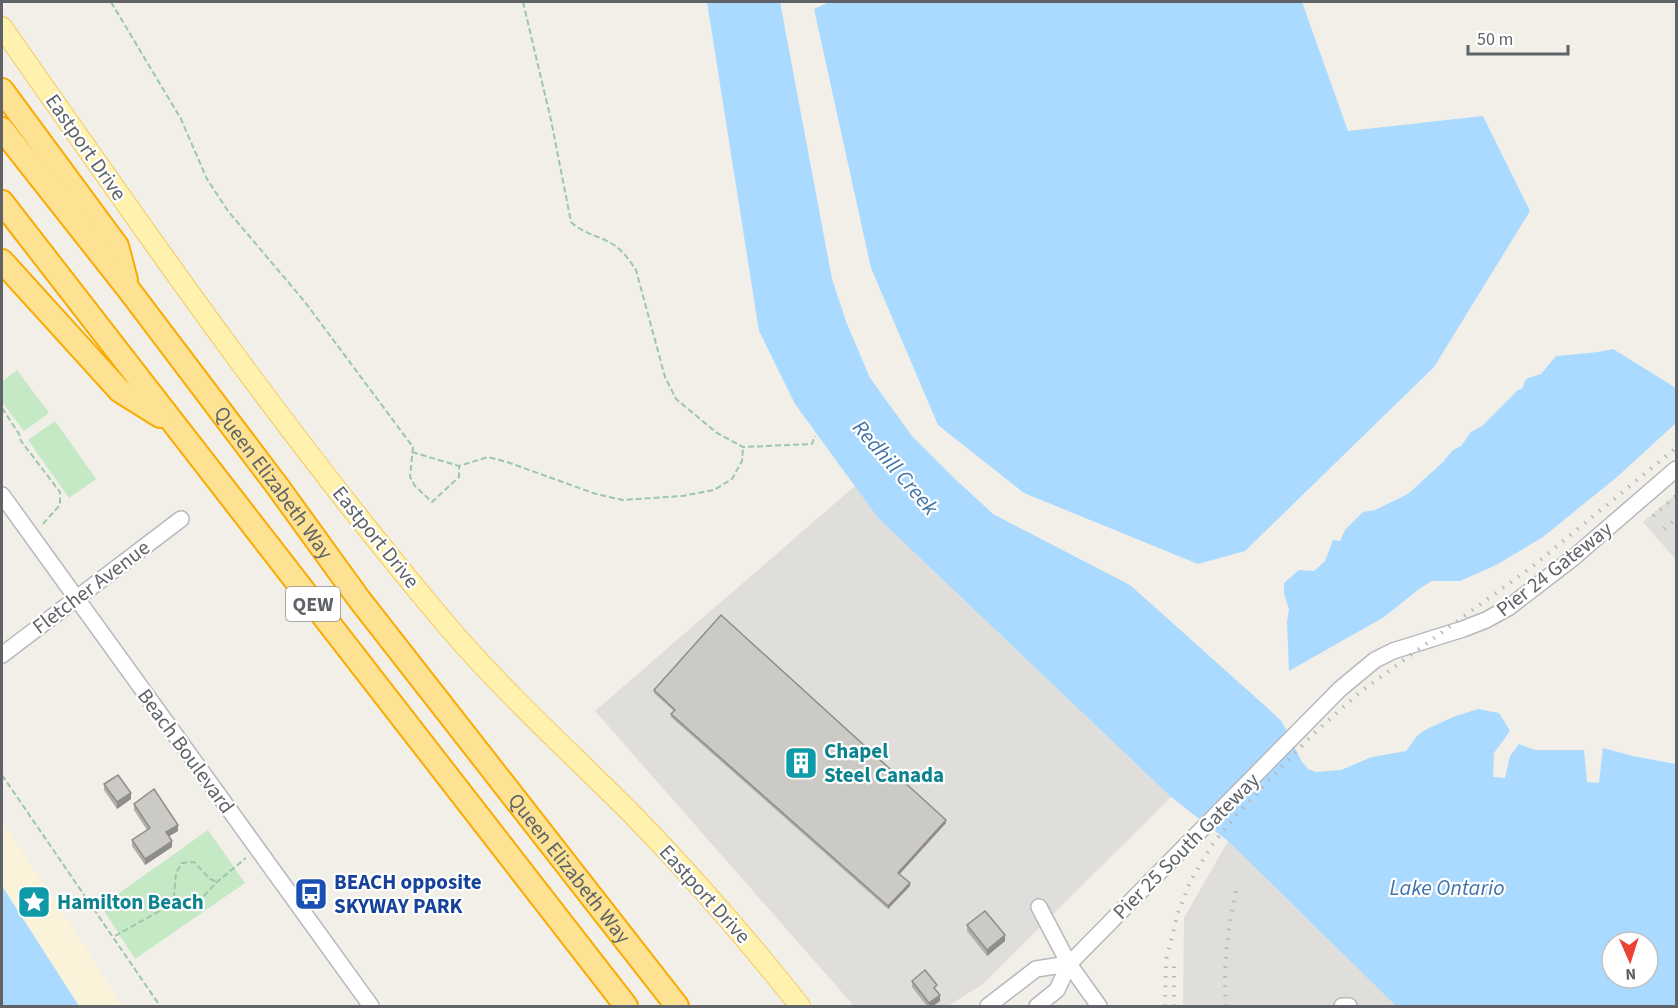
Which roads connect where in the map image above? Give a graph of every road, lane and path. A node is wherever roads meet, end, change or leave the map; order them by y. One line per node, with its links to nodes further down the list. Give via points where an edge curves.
1 (111, 2): 13 (path, via 181,119 207,179 228,211 305,302)
2 (523, 2): 12 (path, via 571,222 580,231 614,245 636,270 665,377 676,399 717,433)
3 (2, 27): 33 (main road, Eastport Drive, via 222,340 406,576 488,670 672,856)
4 (2, 90): 8 (highway, via 117,246)
5 (2, 129): 8 (highway, Queen Elizabeth Way / QEW)
6 (2, 202): 10 (highway, Queen Elizabeth Way / QEW)
7 (2, 261): 10 (highway, via 120,391)
8 (129, 290): 32 (highway, Queen Elizabeth Way / QEW, via 359,599)
9 (2, 408): 18 (path, via 61,496 60,505)
10 (173, 424): 31 (highway, Queen Elizabeth Way / QEW)
11 (815, 436): 12 (path, via 812,444)
12 (743, 447): 14 (path, via 742,461 732,479 714,490 623,500 488,457)
13 (412, 452): 14 (path); 14 (path, via 410,477 432,502 459,477)
14 (459, 466)
15 (1677, 469): 21 (street, Pier 24 Gateway, via 1508,608 1486,620 1375,660)
16 (2, 495): 18 (street, Beach Boulevard)
17 (181, 519): 19 (street, Fletcher Avenue)
18 (30, 536): 19 (street, Beach Boulevard)
19 (75, 600): 20 (street, Fletcher Avenue); 23 (street, Beach Boulevard)
20 (2, 655)
21 (1302, 727): 28 (street, Pier 25 South Gateway)
22 (2, 775): 27 (path)
23 (258, 849): 24 (path); 30 (street, Beach Boulevard)
24 (217, 882): 25 (path, via 200,900); 25 (path, via 194,862 182,863 176,873)
25 (173, 907): 27 (path, via 150,915)
26 (1039, 907): 28 (street)
27 (114, 937): 29 (path)
28 (1069, 964): 34 (street, via 1036,969); 35 (street, Pier 25 South Gateway, via 1057,990); 36 (street)
29 (160, 1006)
30 (371, 1006)
31 (626, 1006)
32 (677, 1006)
33 (800, 1006)
34 (988, 1006)
35 (1037, 1006)
36 (1099, 1006)
37 (1342, 1006): 38 (street)
38 (1349, 1006)

